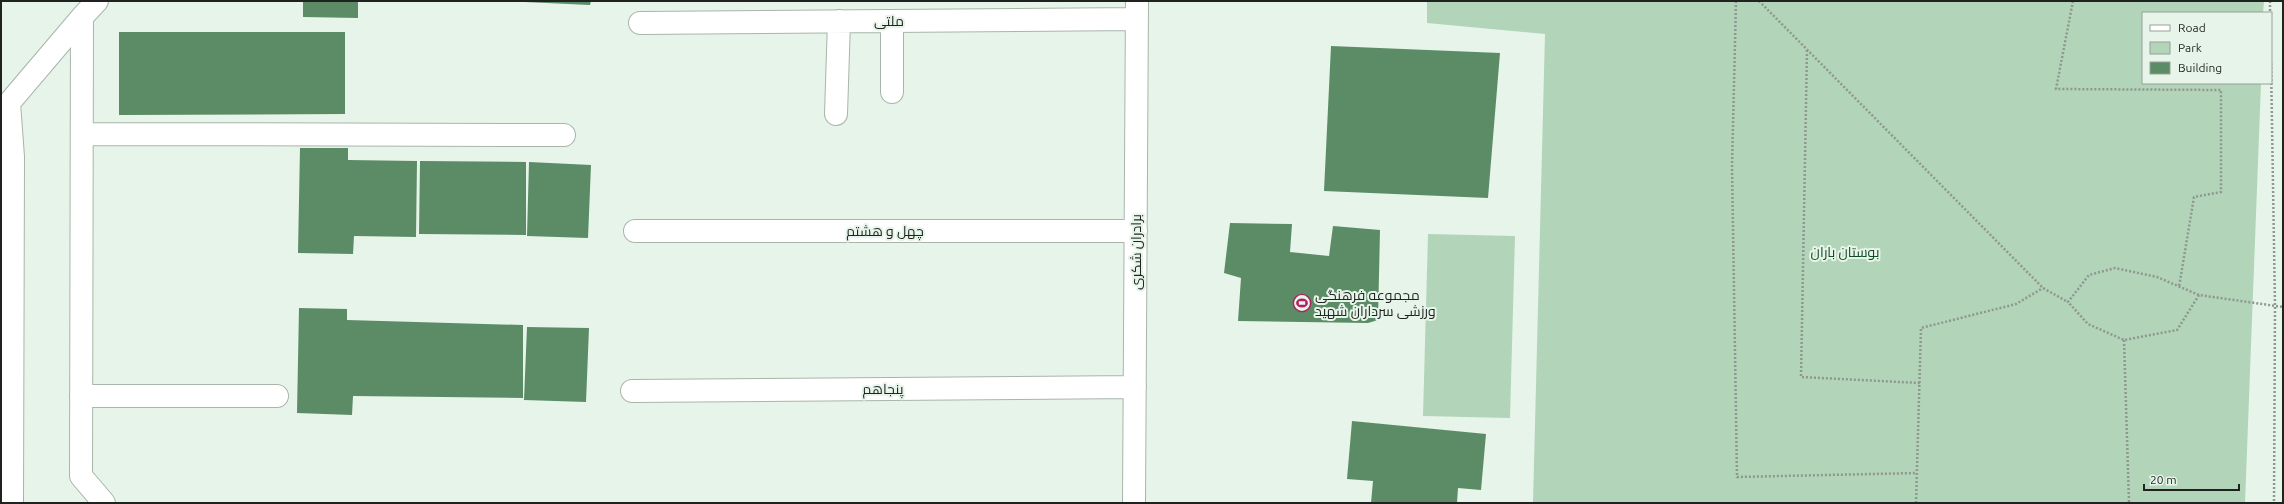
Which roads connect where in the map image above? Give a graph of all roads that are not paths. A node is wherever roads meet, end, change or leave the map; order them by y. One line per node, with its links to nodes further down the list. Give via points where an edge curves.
1 (97, 1): 3 (street)
2 (1137, 10): 5 (street, ملتی); 13 (street, برادران شکری)
3 (82, 18): 8 (street); 10 (street)
4 (839, 21): 5 (street, ملتی); 6 (street, ملتی); 9 (street)
5 (892, 21): 7 (street)
6 (640, 23)
7 (892, 92)
8 (4, 109): 18 (street, via 13,157)
9 (836, 114)
10 (82, 134): 11 (street); 16 (street)
11 (564, 135)
12 (635, 231): 13 (street, چهل و هشتم)
13 (1136, 231): 14 (street, برادران شکری)
14 (1135, 387): 15 (street, پنجاهم); 20 (street, برادران شکری)
15 (632, 391)
16 (81, 396): 17 (street); 19 (street, via 81,476)
17 (277, 396)
18 (12, 503)
19 (104, 503)
20 (1134, 503)

